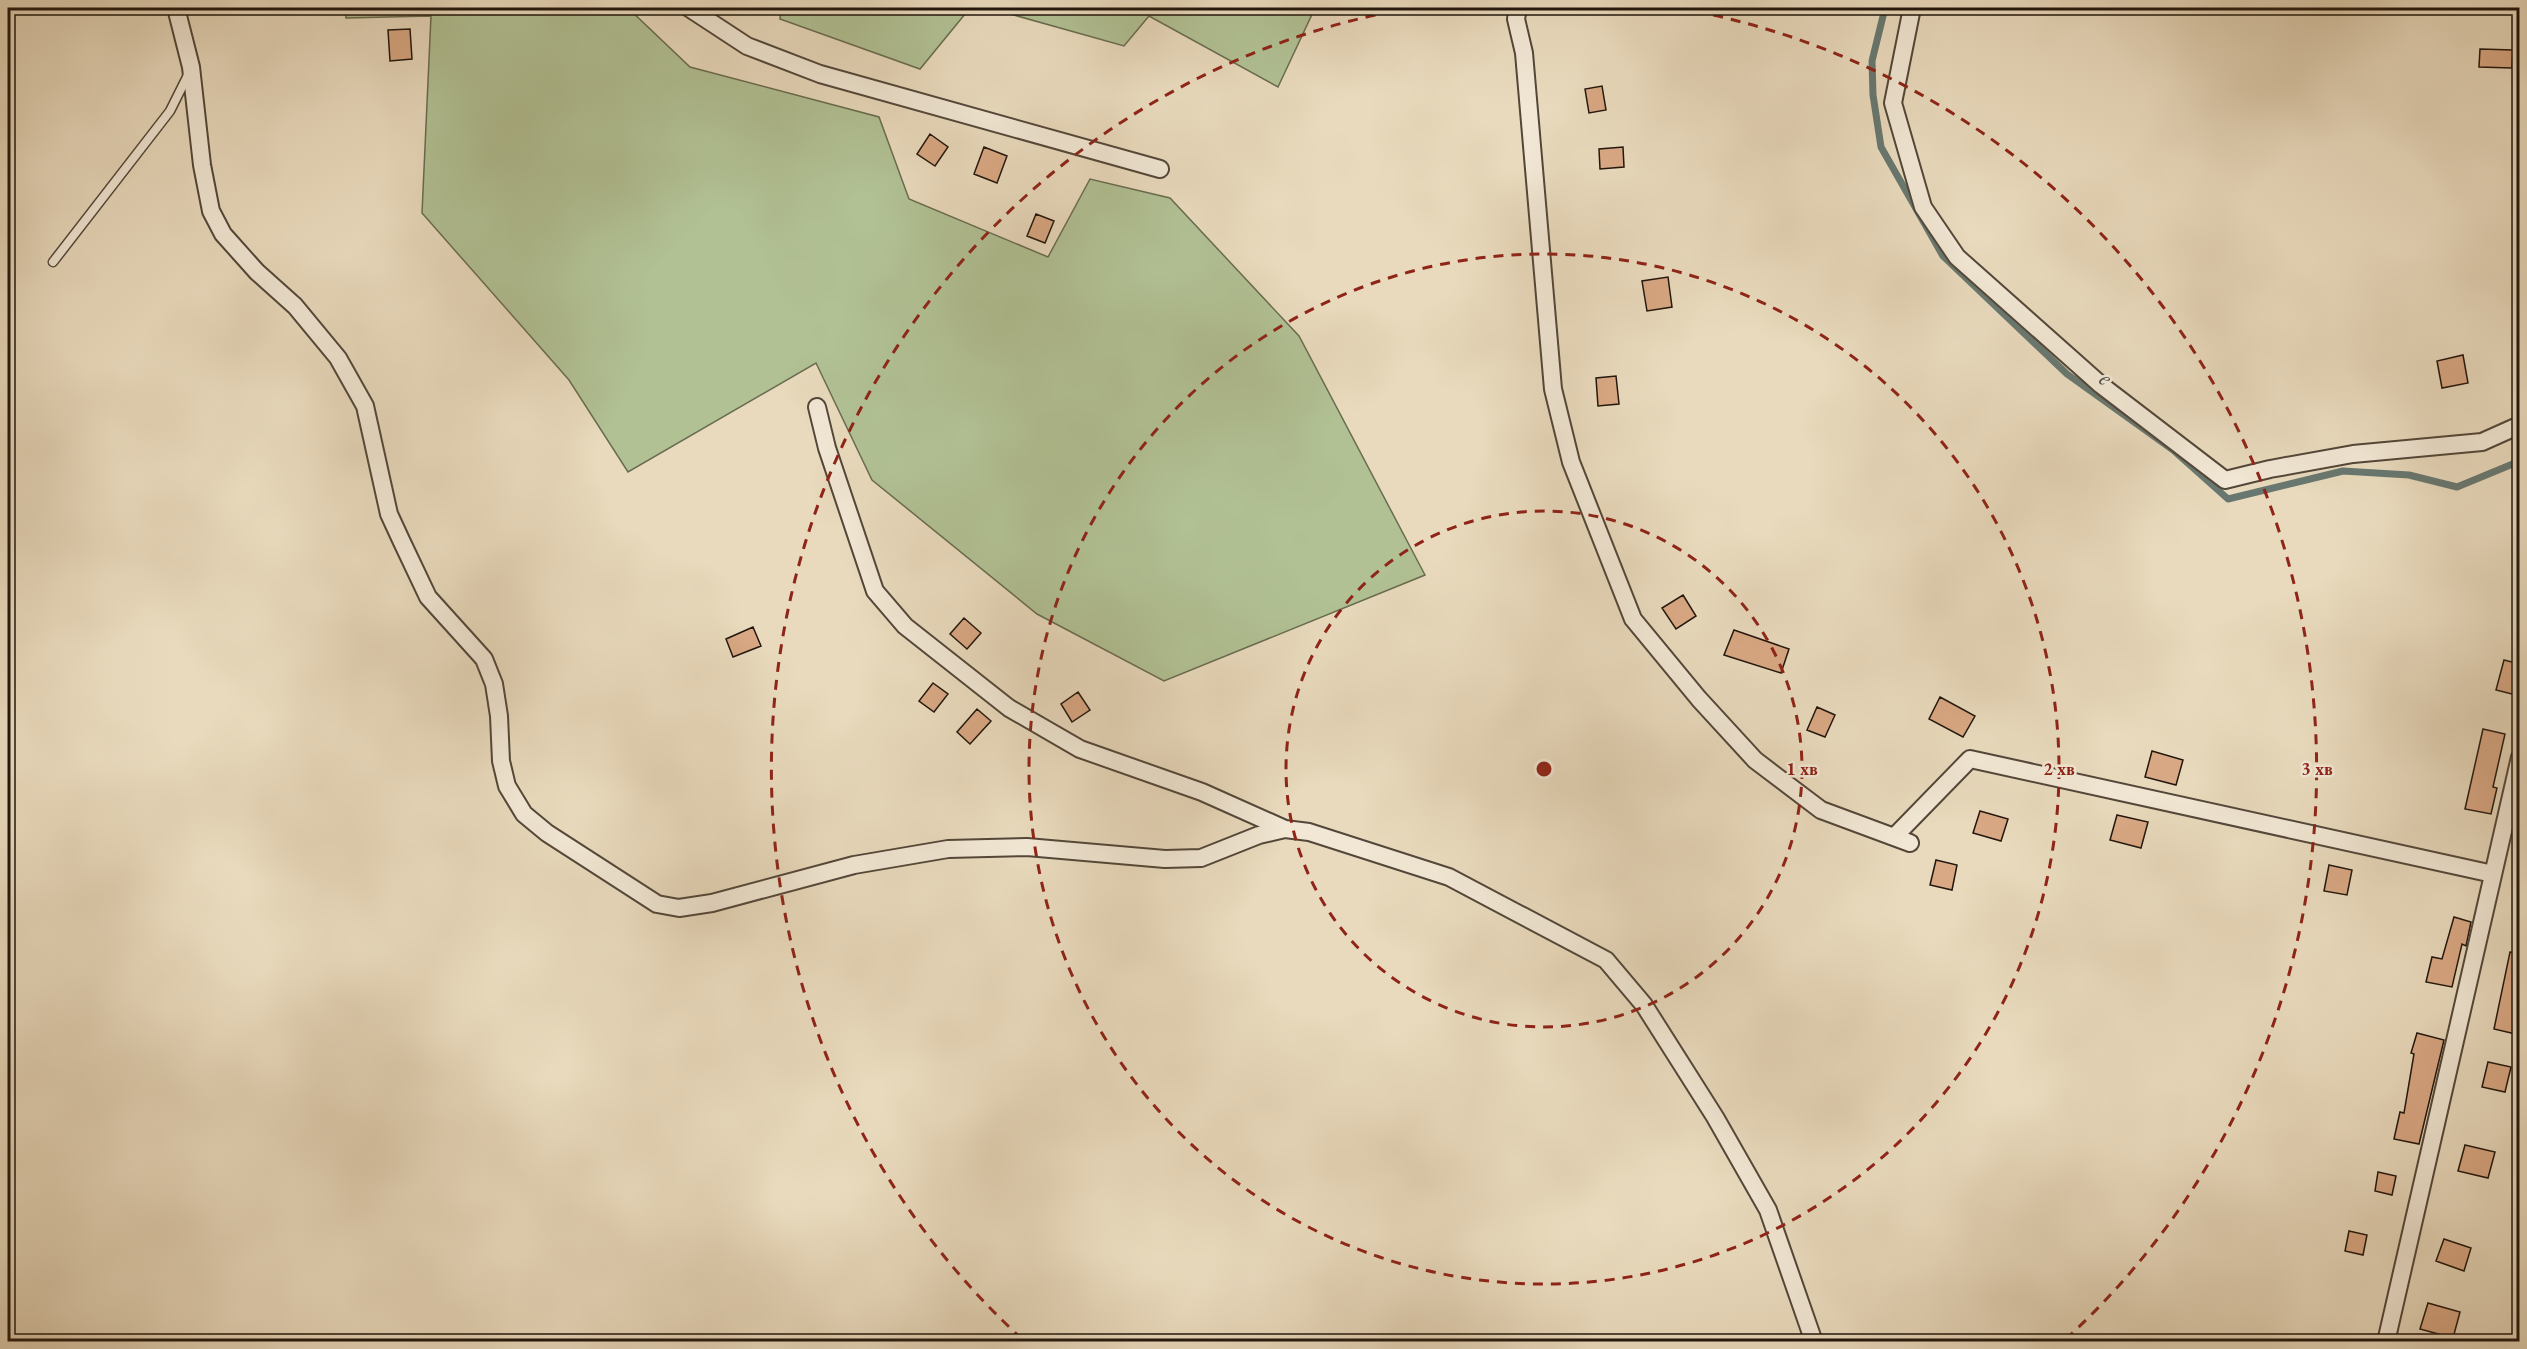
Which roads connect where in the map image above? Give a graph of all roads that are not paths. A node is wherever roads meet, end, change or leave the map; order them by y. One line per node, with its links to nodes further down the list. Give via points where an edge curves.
1 (176, 8): 5 (street)
2 (689, 8): 6 (street, via 747,46 820,74)
3 (1518, 8): 12 (street, via 1553,389 1571,462 1633,619 1755,760 1821,810 1903,839 1970,759)
4 (1912, 8): 9 (street, via 1893,103 1923,207 1957,257 2101,385 2225,480 2353,454 2482,442)
5 (191, 67): 7 (lane, via 170,111); 11 (street, via 211,211 223,234 295,306 338,358 364,406 389,514 400,540 428,597 484,659 500,716 501,761 507,786 524,814 547,833 657,904 680,908 854,866 948,849 1027,847 1165,859 1201,858)
6 (1160, 168)
7 (53, 262)
8 (818, 407): 11 (street, via 827,448 875,591 905,626 1009,708 1080,749 1202,792)
9 (2520, 425)
10 (2520, 757): 12 (street)
11 (1284, 829): 13 (street, via 1309,832 1449,877 1606,960 1644,1005 1768,1210)
12 (2493, 874): 14 (street)
13 (1815, 1341)
14 (2386, 1341)

